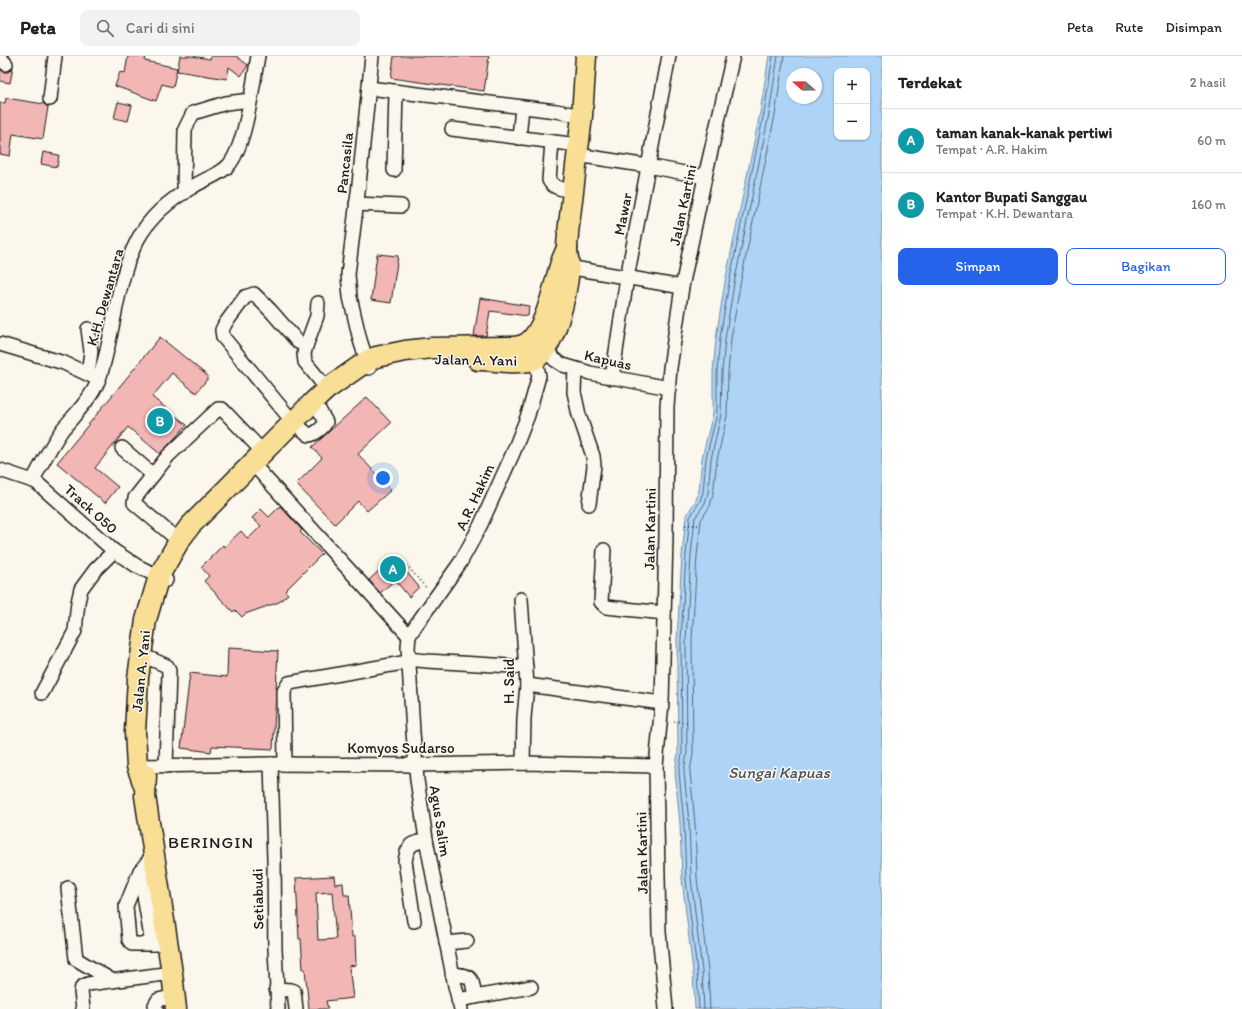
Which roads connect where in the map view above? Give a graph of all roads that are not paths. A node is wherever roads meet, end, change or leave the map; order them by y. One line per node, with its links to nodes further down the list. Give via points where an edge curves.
1 (55, 56): 9 (street)
2 (258, 56): 10 (street, K.H. Dewantara)
3 (372, 56): 7 (street, Pancasila)
4 (586, 56): 12 (highway)
5 (669, 56): 17 (street, Mawar)
6 (733, 56): 19 (street, Jalan Kartini)
7 (369, 88): 8 (street); 22 (street, Pancasila)
8 (396, 92): 11 (street); 18 (street)
9 (50, 100)
10 (250, 100): 21 (street, K.H. Dewantara, via 234,158 222,171); 21 (street, via 226,103 193,113 185,129)
11 (522, 107): 12 (street); 14 (street)
12 (582, 116): 16 (highway)
13 (452, 129): 14 (street)
14 (519, 138): 15 (street)
15 (552, 142): 16 (street); 20 (street, via 549,180 555,187)
16 (578, 150): 17 (street); 20 (highway)
17 (648, 166): 19 (street); 25 (street, Mawar)
18 (394, 170)
19 (705, 177): 26 (street, Jalan Kartini)
20 (573, 191): 24 (highway)
21 (184, 193): 34 (street, K.H. Dewantara, via 154,216 138,240 122,285 108,344)
22 (356, 204): 23 (street); 32 (street, Pancasila, via 348,274 350,297)
23 (401, 206)
24 (565, 261): 25 (street); 31 (highway, via 565,293 557,325)
25 (627, 278): 26 (street); 35 (street, Mawar)
26 (682, 287): 36 (street, Jalan Kartini)
27 (318, 303): 30 (street, via 317,316)
28 (88, 328): 34 (street)
29 (0, 344): 34 (street, via 50,358)
30 (306, 346): 37 (street, via 306,362); 38 (street, via 298,342 254,294 245,297 222,330 223,337)
31 (535, 348): 32 (highway, Jalan A. Yani, via 521,362 423,359); 33 (street, Kapuas, via 563,365); 51 (street, A.R. Hakim, via 539,376 528,415 484,518 460,564)
32 (368, 365): 37 (highway, Jalan A. Yani, via 348,375)
33 (575, 369): 35 (street, Kapuas); 44 (street, via 574,392 594,466)
34 (93, 377): 43 (street, K.H. Dewantara, via 92,393 56,440)
35 (612, 378): 36 (street, Kapuas)
36 (669, 388): 50 (street, Jalan Kartini)
37 (321, 395): 38 (highway, Jalan A. Yani)
38 (293, 422): 40 (highway, Jalan A. Yani)
39 (122, 448): 42 (street)
40 (257, 457): 42 (street, via 225,412 218,409 168,456); 45 (highway, Jalan A. Yani, via 190,526); 51 (street)
41 (0, 470): 43 (street, Track 050)
42 (154, 475): 45 (street, via 135,498 134,503)
43 (33, 480): 47 (street, Track 050)
44 (589, 504)
45 (174, 549): 48 (highway, Jalan A. Yani)
46 (604, 550): 50 (street, via 601,602 603,605)
47 (114, 551): 48 (street, Track 050, via 136,566); 55 (street, via 81,589 75,630)
48 (162, 578): 61 (highway, Jalan A. Yani, via 147,699); 61 (highway, Jalan A. Yani, via 146,620 138,678 135,732)
49 (521, 599): 53 (street, H. Said)
50 (664, 613): 56 (street, Jalan Kartini)
51 (409, 636): 52 (street, Agus Salim)
52 (408, 660): 53 (street); 59 (street, via 289,683 284,691); 60 (street, Agus Salim)
53 (526, 667): 54 (street, H. Said)
54 (527, 685): 56 (street); 57 (street, H. Said)
55 (42, 693)
56 (662, 703): 62 (street, Jalan Kartini)
57 (523, 763): 60 (street, Komyos Sudarso); 62 (street, Komyos Sudarso)
58 (270, 764): 59 (street, Komyos Sudarso); 61 (street, Komyos Sudarso); 75 (street, Setiabudi)
59 (285, 764): 60 (street, Komyos Sudarso)
60 (415, 765): 63 (street, Agus Salim)
61 (150, 766): 64 (highway, Jalan A. Yani, via 145,788)
62 (656, 766): 83 (street, Jalan Kartini, via 659,918)
63 (426, 840): 67 (street, via 411,845 407,852); 69 (street, Agus Salim)
64 (154, 854): 65 (street); 70 (highway, Jalan A. Yani)
65 (140, 871): 70 (street); 70 (street, via 126,906 129,940 132,944)
66 (68, 888): 73 (street, via 76,960)
67 (414, 921)
68 (467, 941): 69 (street)
69 (446, 943): 72 (street, Agus Salim)
70 (160, 944): 71 (highway, Jalan A. Yani)
71 (172, 973): 73 (street); 77 (highway, Jalan A. Yani)
72 (452, 974): 76 (street, via 470,977); 78 (street, Agus Salim)
73 (113, 981): 79 (street, via 82,987)
74 (531, 987): 76 (street)
75 (276, 989): 81 (street, Setiabudi); 82 (street, via 294,992)
76 (475, 997): 78 (street)
77 (175, 1002): 80 (street, via 158,1000 155,1004)
78 (460, 1005)
79 (83, 1009)
80 (156, 1009)
81 (278, 1009)
82 (296, 1009)
83 (666, 1009)

